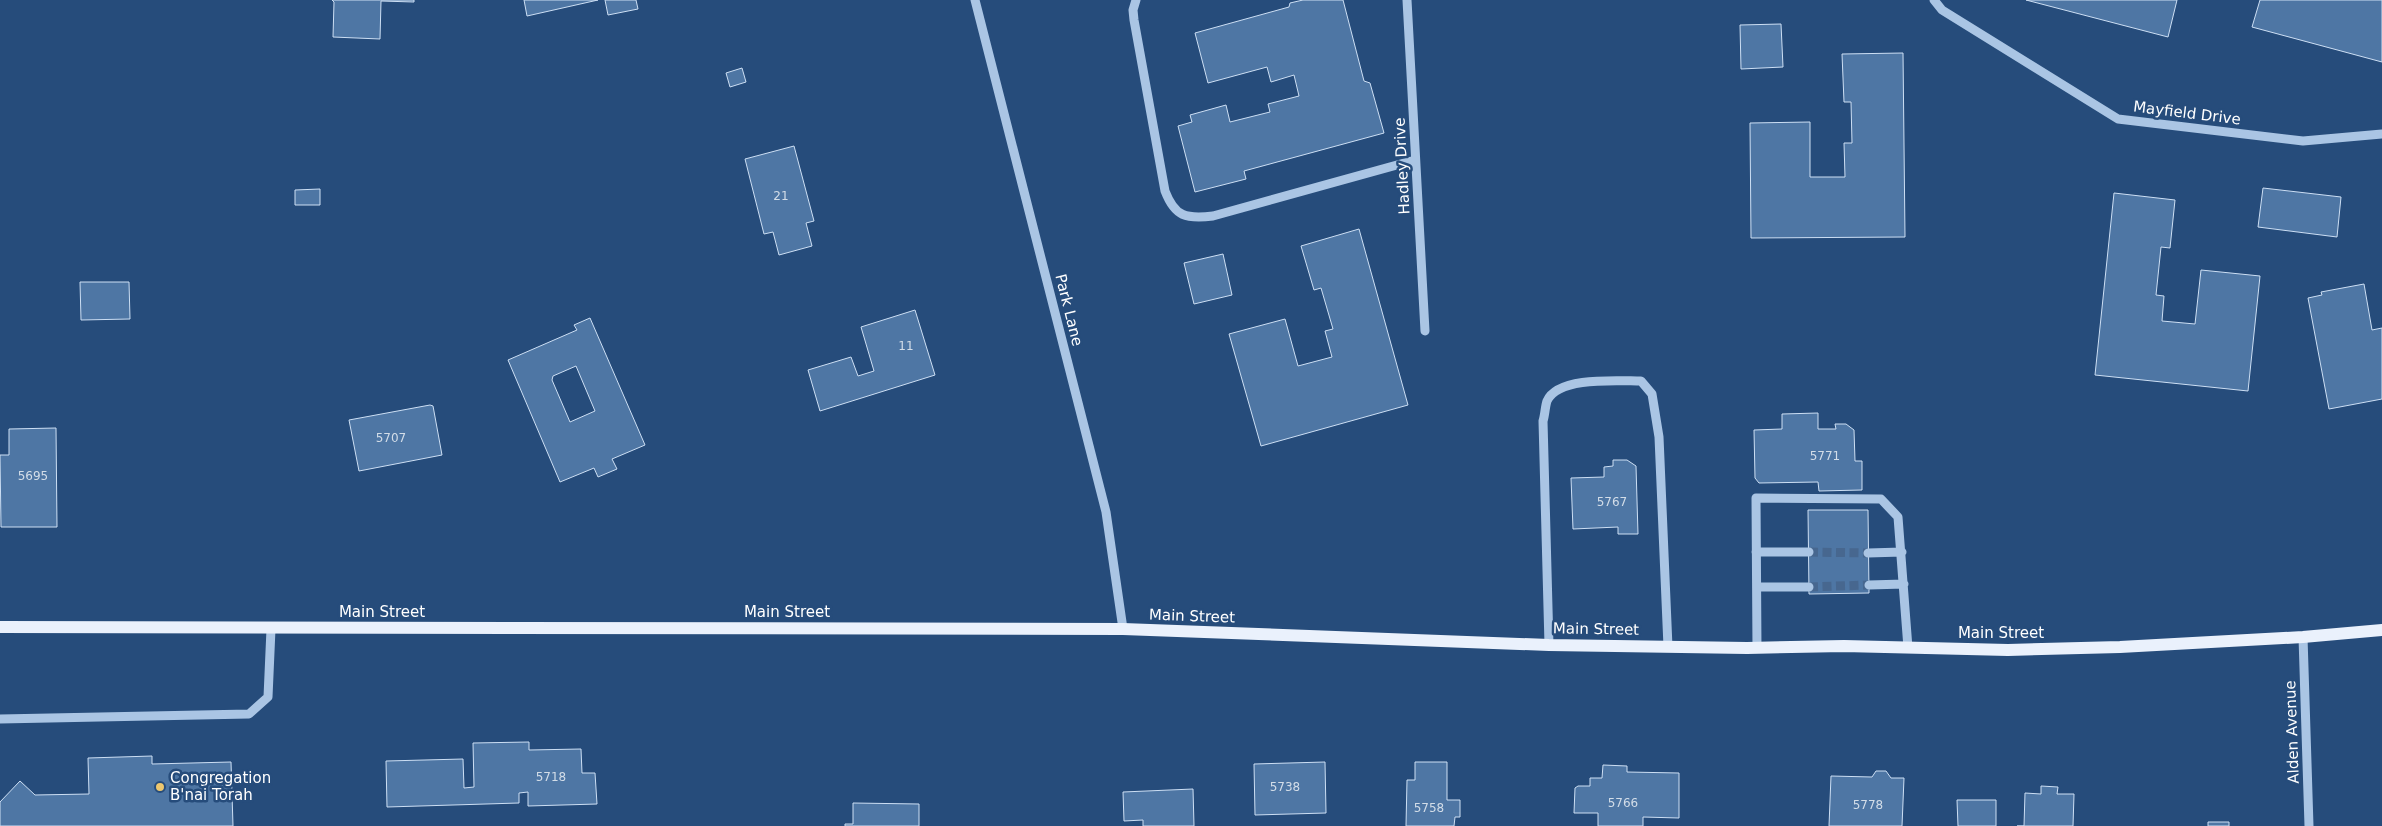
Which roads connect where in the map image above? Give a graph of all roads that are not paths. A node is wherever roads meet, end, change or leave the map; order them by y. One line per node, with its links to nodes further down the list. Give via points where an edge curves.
1 (975, 0): 18 (street, Park Lane, via 1106,512)
2 (1136, 0): 6 (street, via 1134,20 1165,191 1177,213 1195,218 1213,216)
3 (1407, 0): 6 (street, Hadley Drive)
4 (1934, 0): 5 (street, Mayfield Drive, via 1942,10 2118,119 2303,141)
5 (2382, 134)
6 (1415, 160): 7 (street, Hadley Drive)
7 (1425, 331)
8 (1756, 552): 9 (street); 10 (street, via 1756,498 1881,499 1898,517); 14 (street)
9 (1809, 552)
10 (1902, 552): 11 (street); 12 (street)
11 (1868, 553)
12 (1904, 584): 13 (street); 24 (street)
13 (1869, 585)
14 (1757, 587): 15 (street); 23 (street)
15 (1809, 587)
16 (0, 627): 17 (main road, Main Street)
17 (271, 629): 18 (main road, Main Street); 25 (street, via 268,697 249,714)
18 (1124, 629): 21 (main road, Main Street)
19 (2382, 630): 20 (main road, Main Street)
20 (2303, 637): 24 (main road, Main Street, via 2120,647); 26 (street, Alden Avenue)
21 (1549, 645): 22 (main road, Main Street); 22 (street, via 1543,421 1548,400 1564,386 1580,382 1641,381 1652,394 1659,437)
22 (1668, 647): 23 (main road, Main Street)
23 (1757, 648): 24 (main road, Main Street)
24 (1908, 648)
25 (0, 719)
26 (2309, 826)

